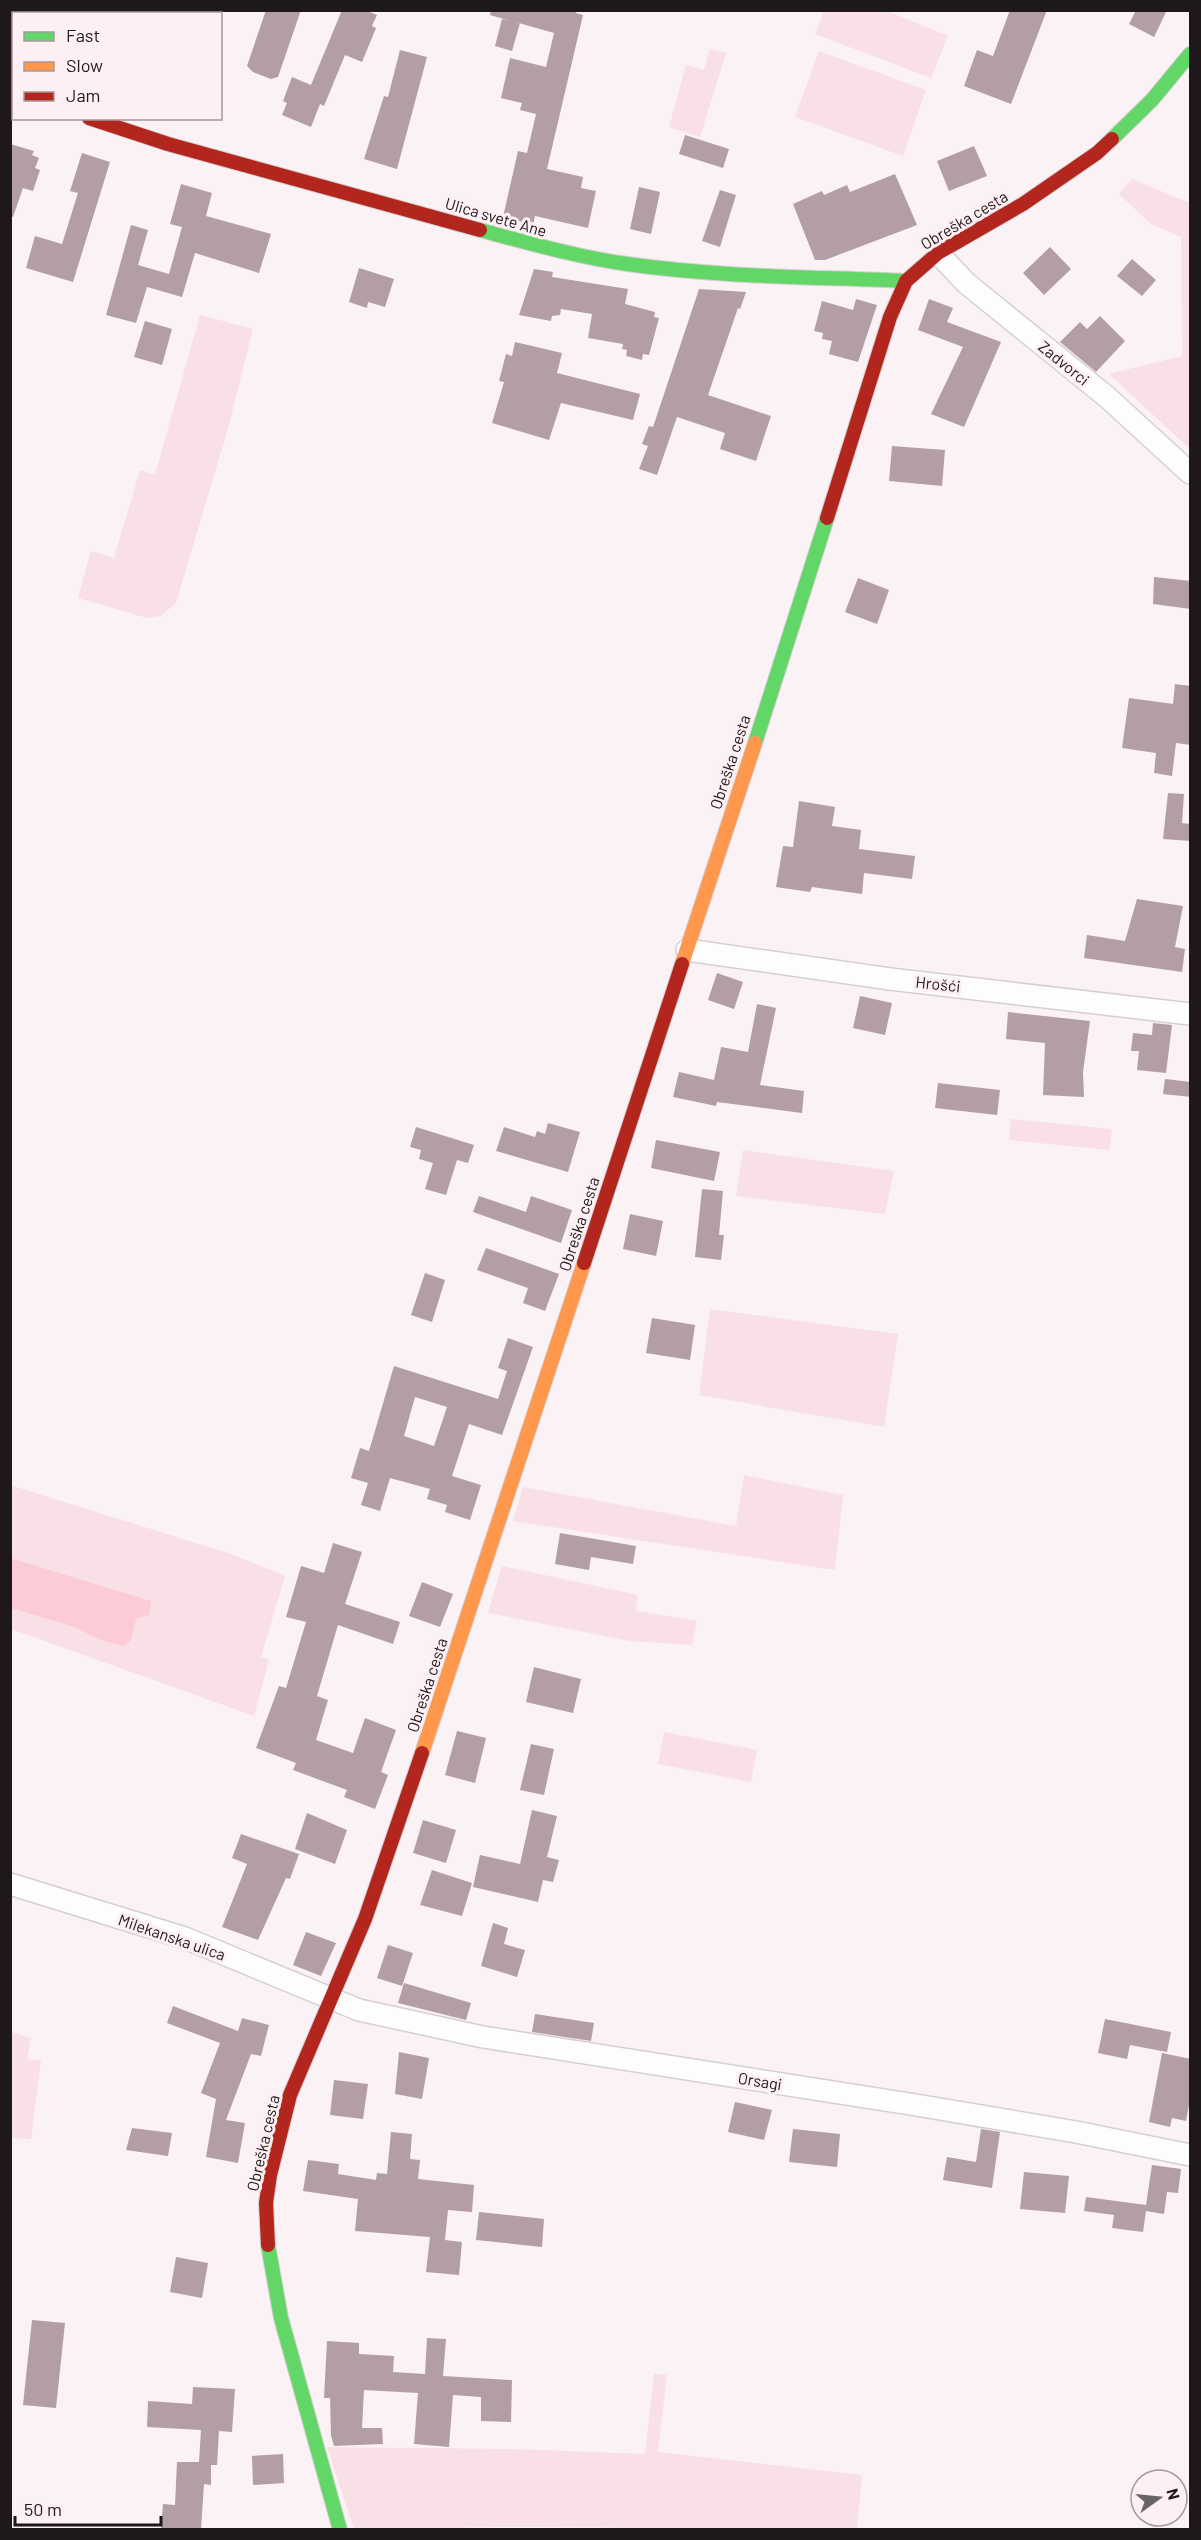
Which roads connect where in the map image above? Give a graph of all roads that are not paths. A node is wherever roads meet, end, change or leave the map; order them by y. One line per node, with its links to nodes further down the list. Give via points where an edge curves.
1 (1191, 54): 3 (main road, Obreška cesta, via 1152,100 1097,153 1023,204)
2 (94, 120): 4 (main road, Ulica svete Ane, via 560,252 714,273)
3 (938, 253): 4 (main road, Obreška cesta); 5 (street, Zadvorci, via 966,283 1107,397)
4 (906, 281): 6 (main road, Obreška cesta, via 890,317)
5 (1191, 472)
6 (687, 950): 7 (street, Hrošći, via 890,979); 9 (main road, Obreška cesta, via 396,1832)
7 (1191, 1014)
8 (10, 1884): 9 (street, Milekanska ulica, via 185,1938)
9 (331, 1999): 10 (street, Orsagi, via 358,2010 483,2037 910,2104); 11 (main road, Obreška cesta, via 290,2095 270,2175 266,2224 281,2318)
10 (1191, 2155)
11 (340, 2529)

